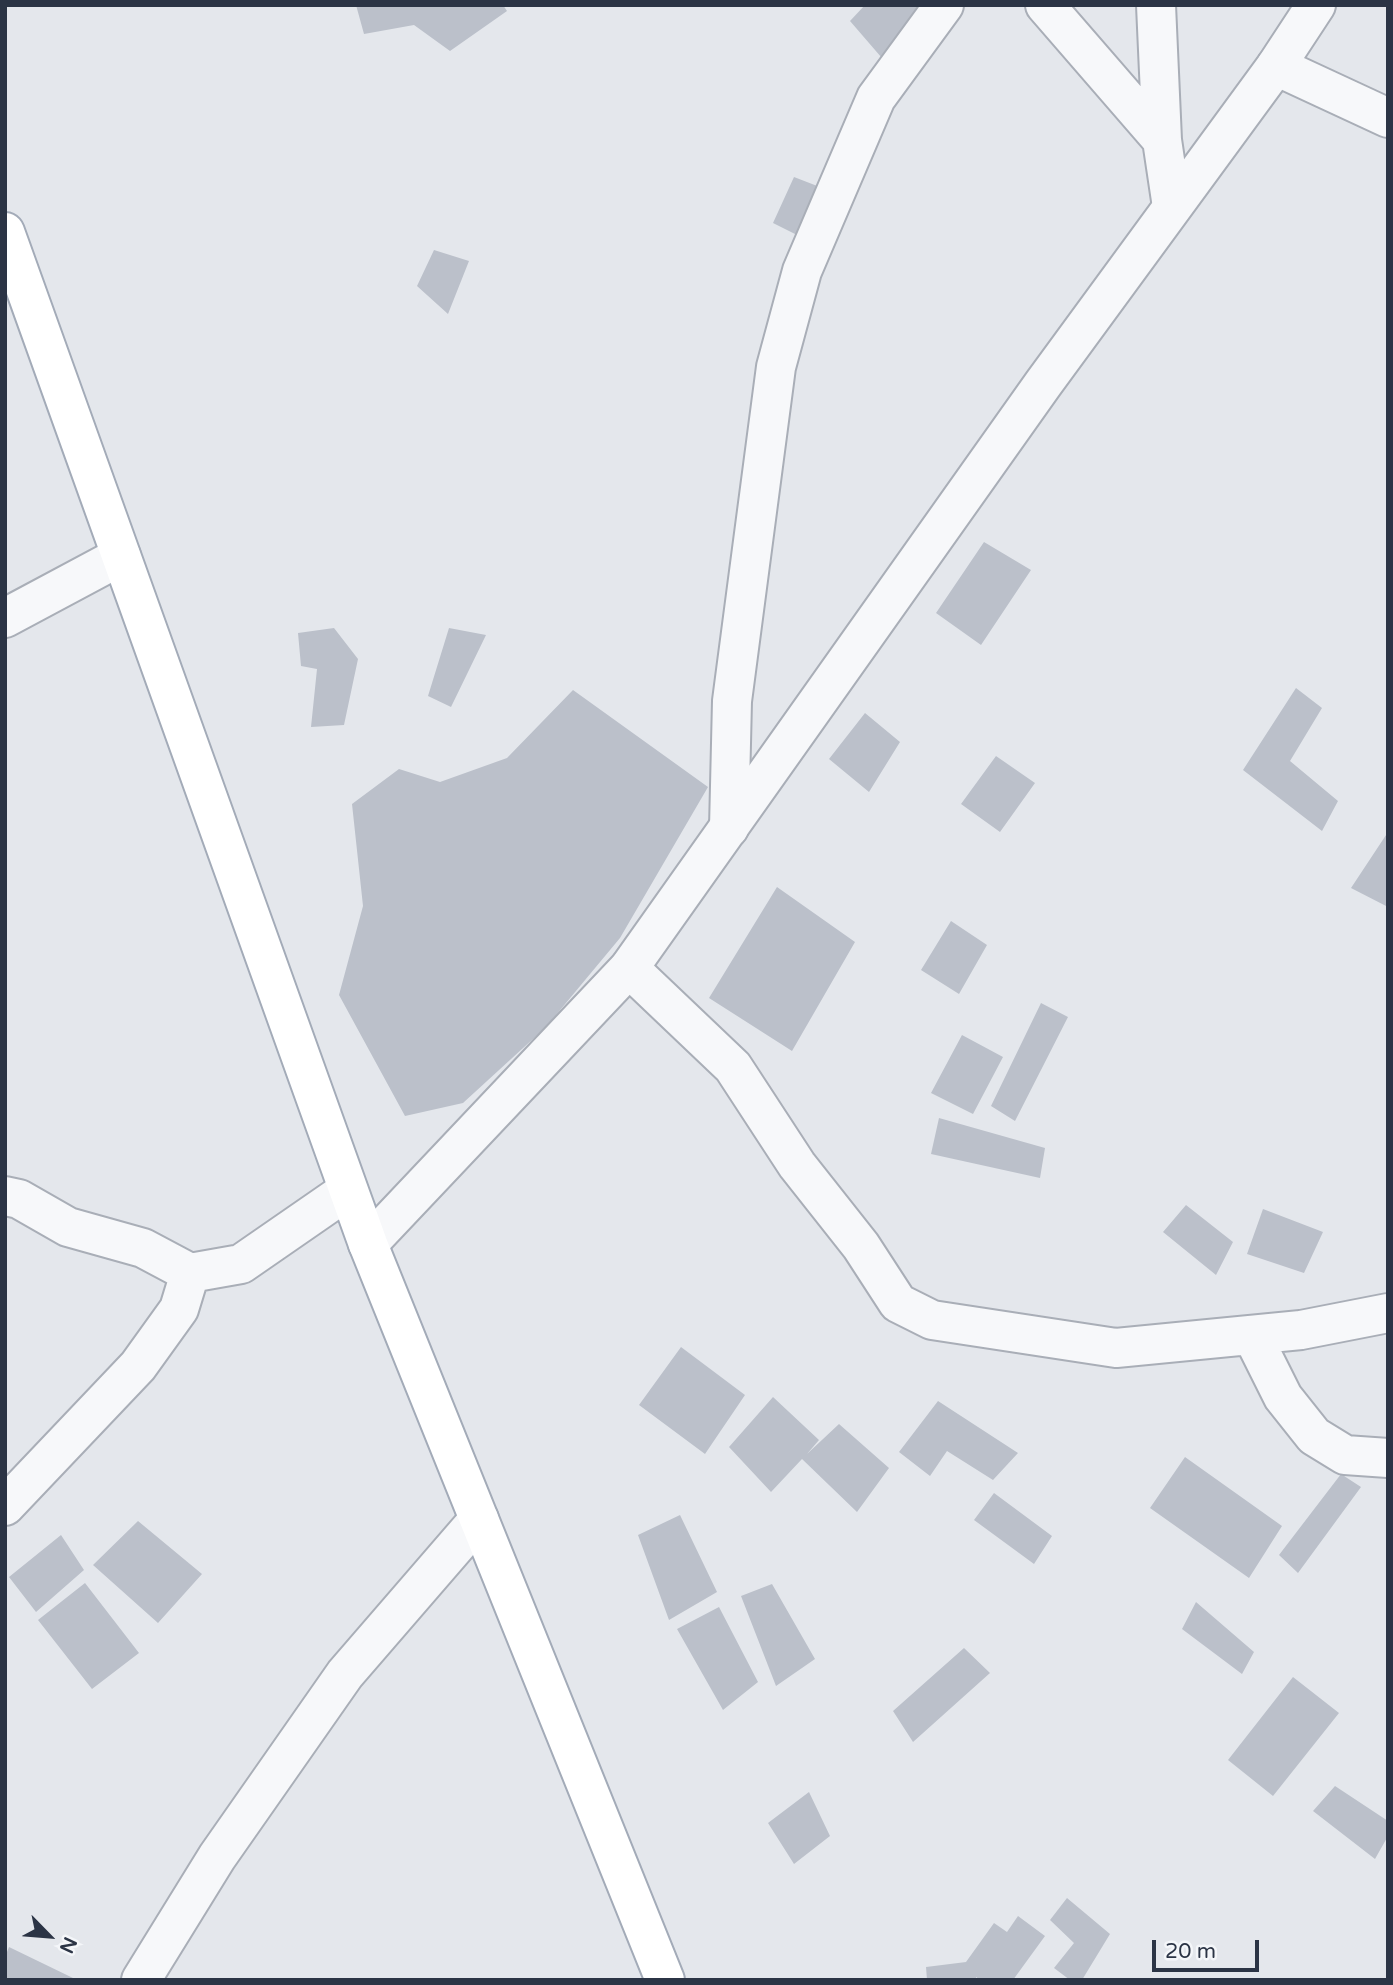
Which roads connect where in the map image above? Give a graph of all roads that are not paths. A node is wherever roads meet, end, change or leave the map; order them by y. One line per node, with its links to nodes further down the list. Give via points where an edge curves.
1 (944, 5): 12 (street, via 876,98 802,271 776,367 732,701)
2 (1045, 5): 7 (street)
3 (1156, 5): 7 (street)
4 (1316, 5): 5 (street)
5 (1276, 66): 6 (street); 8 (street)
6 (1388, 118)
7 (1162, 141): 8 (street)
8 (1172, 207): 12 (street)
9 (5, 232): 10 (main road)
10 (121, 556): 11 (street); 14 (main road)
11 (5, 618)
12 (729, 828): 13 (street)
13 (629, 968): 16 (street); 19 (street, via 733,1067 797,1165 861,1246 898,1303 932,1320 1116,1348)
14 (348, 1190): 16 (main road); 17 (street, via 241,1264)
15 (5, 1196): 17 (street, via 68,1227 142,1248)
16 (368, 1244): 22 (main road)
17 (190, 1273): 21 (street, via 179,1309 138,1366)
18 (1388, 1313): 19 (street)
19 (1252, 1335): 20 (street, via 1283,1397 1314,1436 1345,1454)
20 (1388, 1458)
21 (5, 1506)
22 (479, 1519): 23 (street, via 345,1674 217,1857); 24 (main road)
23 (141, 1980)
24 (665, 1980)

